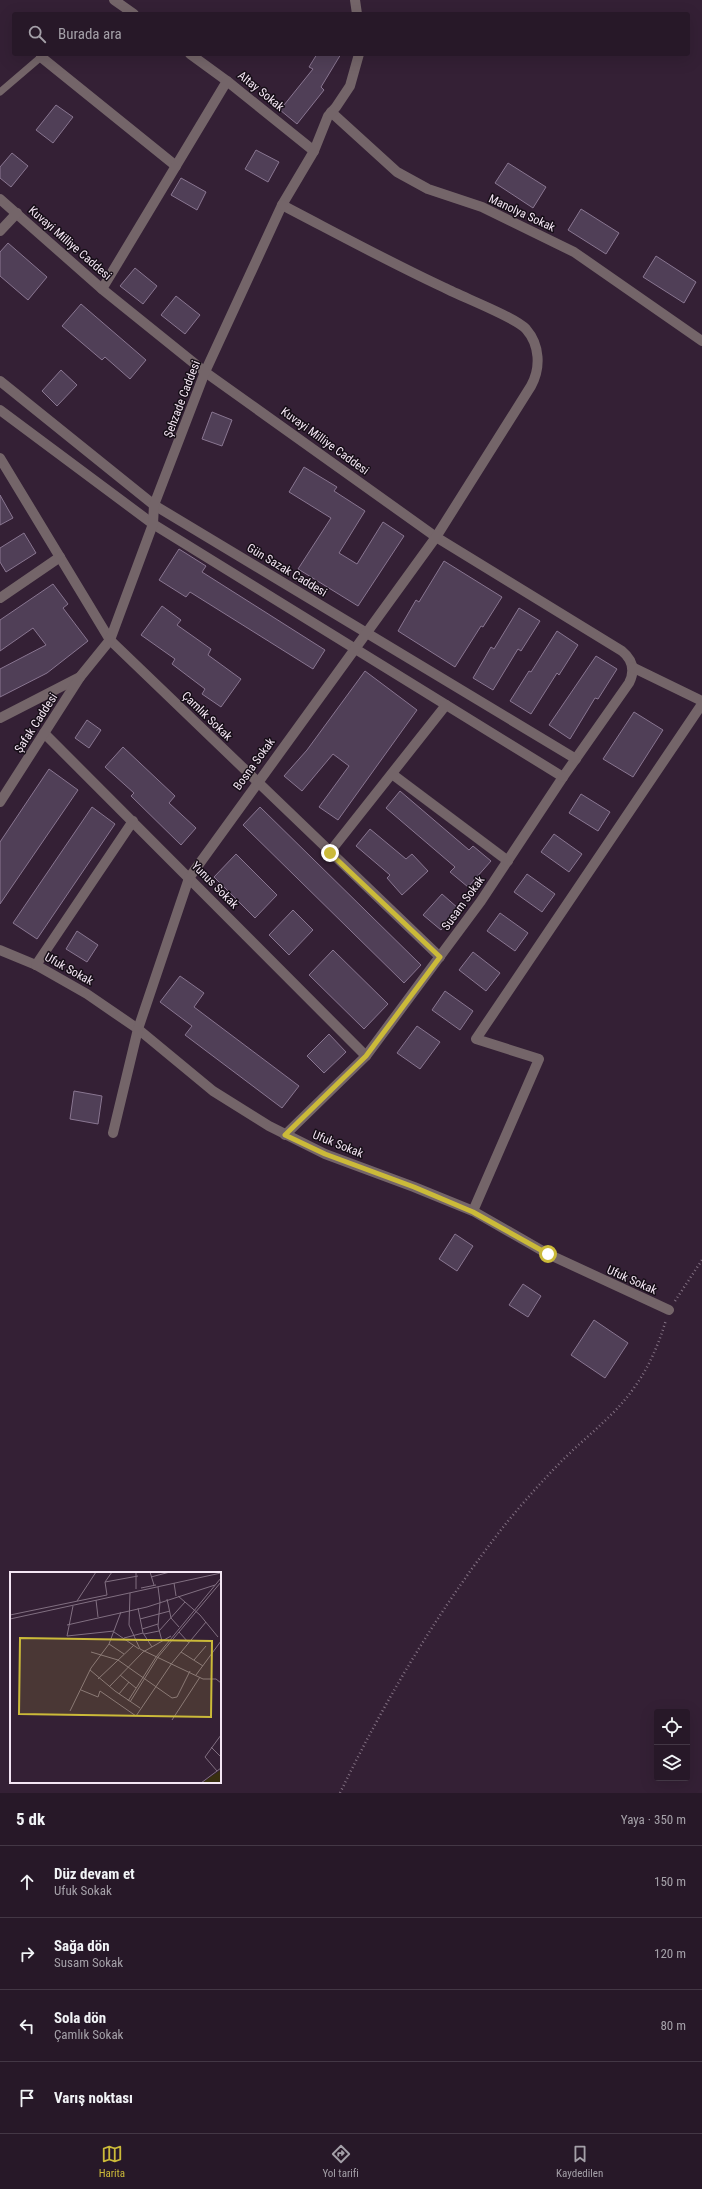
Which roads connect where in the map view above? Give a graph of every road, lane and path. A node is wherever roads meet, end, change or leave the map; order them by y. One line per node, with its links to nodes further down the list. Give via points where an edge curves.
1 (114, 0): 3 (street)
2 (354, 0): 4 (street)
3 (131, 12)
4 (357, 12)
5 (193, 56): 8 (street, Altay Sokak)
6 (358, 56): 10 (street, Şehzade Caddesi, via 350,86)
7 (40, 57): 9 (lane); 12 (street)
8 (227, 81): 11 (street, Altay Sokak); 12 (street)
9 (0, 92)
10 (331, 112): 11 (street, Şehzade Caddesi); 18 (street, Manolya Sokak, via 397,172 428,189 482,207 574,252)
11 (314, 151): 14 (street, Şehzade Caddesi)
12 (176, 166): 17 (street)
13 (0, 199): 15 (street, Kuvayi Milliye Caddesi)
14 (282, 205): 19 (street, Şehzade Caddesi); 25 (street, Bosna Sokak, via 521,325 532,338 538,362 535,378)
15 (17, 213): 16 (street); 17 (street, Kuvayi Milliye Caddesi)
16 (0, 231)
17 (102, 288): 19 (street, Kuvayi Milliye Caddesi)
18 (702, 341)
19 (206, 372): 23 (street, Şehzade Caddesi); 25 (street, Kuvayi Milliye Caddesi)
20 (0, 381): 23 (street, Gün Sazak Caddesi)
21 (0, 410): 24 (street)
22 (2, 464): 26 (street, Çamlık Sokak)
23 (154, 505): 24 (street, Şehzade Caddesi); 28 (street, Gün Sazak Caddesi)
24 (153, 524): 29 (street, Şehzade Caddesi); 30 (street)
25 (436, 537): 28 (street, Bosna Sokak); 31 (street, Kuvayi Milliye Caddesi, via 622,651 631,660)
26 (60, 557): 27 (street); 29 (street, Çamlık Sokak)
27 (0, 598)
28 (366, 633): 30 (street, Bosna Sokak); 38 (street, Gün Sazak Caddesi)
29 (110, 640): 32 (street, Şehzade Caddesi); 41 (street, Çamlık Sokak)
30 (356, 649): 35 (street); 41 (street, Bosna Sokak)
31 (632, 666): 33 (street); 38 (street, Susam Sokak, via 629,683)
32 (80, 677): 36 (street, Şehzade Caddesi); 37 (street, Şafak Caddesi)
33 (702, 701)
34 (702, 704): 54 (street, via 476,1039 539,1059)
35 (446, 705): 39 (street); 40 (street)
36 (0, 718)
37 (44, 733): 42 (street, Şafak Caddesi); 43 (street, Yunus Sokak)
38 (576, 759): 40 (street, Susam Sokak)
39 (392, 774): 44 (street); 45 (street)
40 (563, 777): 45 (street, Susam Sokak)
41 (257, 781): 44 (street, Çamlık Sokak); 46 (street, Bosna Sokak)
42 (0, 802)
43 (133, 821): 46 (street, Yunus Sokak); 49 (street)
44 (330, 853): 48 (street, Çamlık Sokak)
45 (508, 861): 48 (street, Susam Sokak)
46 (189, 878): 50 (street, Bosna Sokak); 51 (street, Yunus Sokak)
47 (0, 950): 49 (street, Ufuk Sokak)
48 (440, 957): 51 (street, Susam Sokak)
49 (36, 965): 50 (street, Ufuk Sokak, via 87,994)
50 (138, 1029): 52 (street, Bosna Sokak); 53 (street, Ufuk Sokak, via 213,1091)
51 (366, 1056): 53 (street, Susam Sokak)
52 (113, 1133)
53 (285, 1135): 54 (street, Ufuk Sokak, via 325,1154)
54 (473, 1212): 56 (street, Ufuk Sokak, via 554,1257)
55 (702, 1260): 56 (path)
56 (669, 1310): 57 (path, via 653,1355 629,1396 528,1497 461,1585 400,1681)
57 (340, 1793)

